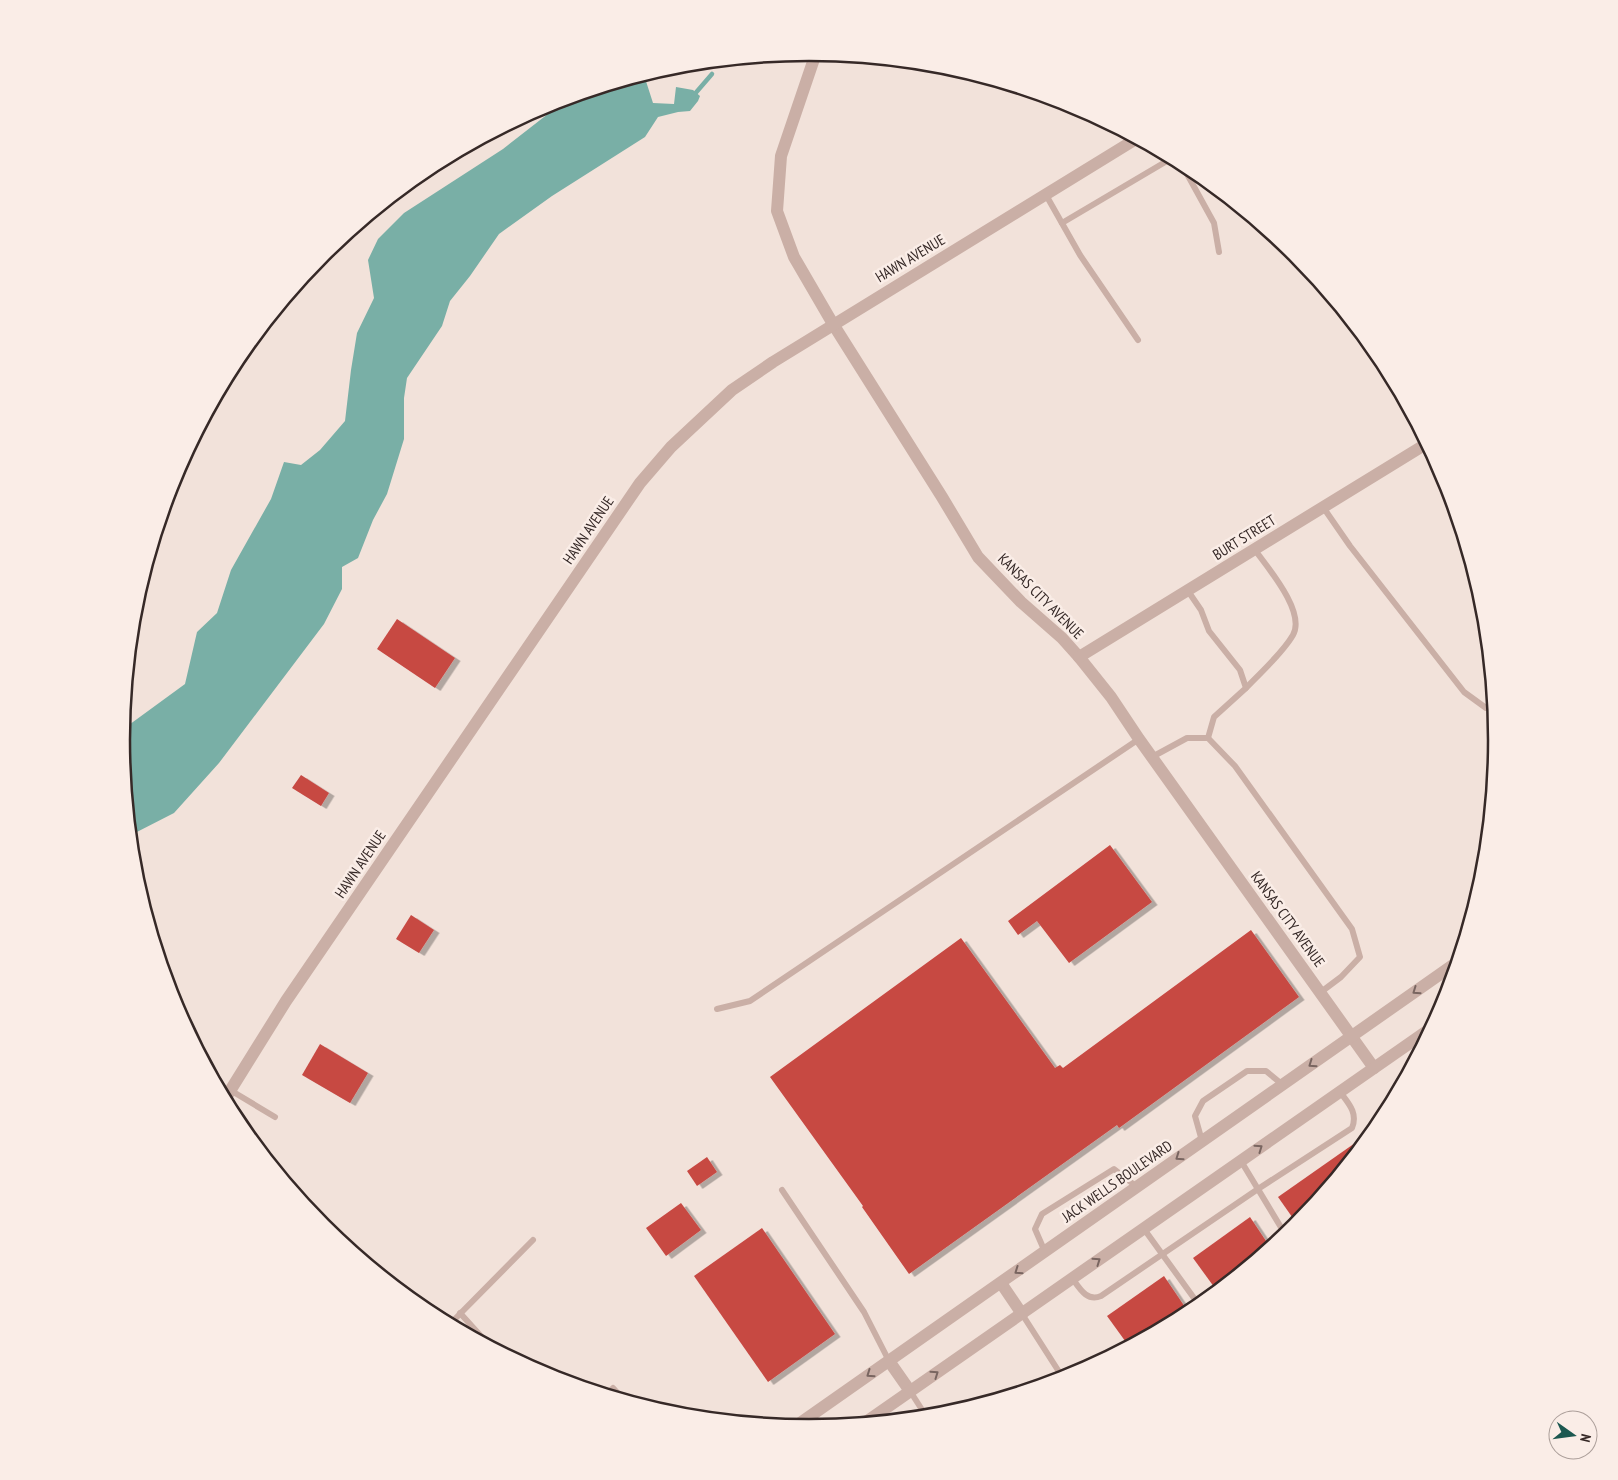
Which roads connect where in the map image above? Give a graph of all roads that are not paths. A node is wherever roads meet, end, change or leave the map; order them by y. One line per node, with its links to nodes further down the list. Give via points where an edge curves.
1 (813, 61): 8 (street, KANSAS CITY AVENUE, via 781,156 777,211 794,257)
2 (1130, 142): 5 (street, HAWN AVENUE)
3 (1165, 162): 6 (lane)
4 (1191, 179): 7 (lane, via 1214,223)
5 (1046, 194): 6 (lane); 8 (street, HAWN AVENUE)
6 (1062, 223): 9 (lane)
7 (1218, 252)
8 (833, 324): 14 (street, KANSAS CITY AVENUE, via 978,557); 28 (street, HAWN AVENUE, via 732,390 671,447 640,483 291,993)
9 (1138, 340)
10 (1421, 447): 11 (street, BURT STREET)
11 (1324, 507): 12 (street, BURT STREET); 16 (lane, via 1464,692)
12 (1255, 550): 13 (street, BURT STREET); 15 (lane, via 1292,606 1295,621 1294,634)
13 (1188, 590): 14 (street, BURT STREET); 15 (lane, via 1209,631 1240,670)
14 (1079, 658): 18 (street, KANSAS CITY AVENUE)
15 (1246, 688): 17 (lane, via 1214,718)
16 (1487, 708)
17 (1208, 738): 19 (lane, via 1187,738); 21 (lane, via 1235,766 1352,929 1360,957)
18 (1139, 739): 19 (street, KANSAS CITY AVENUE); 22 (lane, via 750,1002)
19 (1152, 758): 21 (street, KANSAS CITY AVENUE)
20 (1448, 969): 23 (street, JACK WELLS BOULEVARD, one-way to 23)
21 (1321, 992): 23 (street, KANSAS CITY AVENUE)
22 (717, 1009)
23 (1352, 1036): 25 (street, KANSAS CITY AVENUE); 26 (street, JACK WELLS BOULEVARD, one-way to 26)
24 (1420, 1036): 25 (street)
25 (1374, 1068): 27 (street)
26 (1283, 1085): 31 (street, JACK WELLS BOULEVARD); 31 (lane, via 1266,1072 1247,1071 1203,1101 1195,1116)
27 (1340, 1092): 32 (street, one-way to 27); 34 (lane, via 1353,1110 1355,1120 1352,1128)
28 (230, 1093)
29 (232, 1097): 30 (lane)
30 (275, 1116)
31 (1202, 1142): 33 (street, JACK WELLS BOULEVARD, one-way to 33)
32 (1241, 1161): 34 (lane); 37 (street)
33 (1137, 1187): 39 (street, JACK WELLS BOULEVARD); 39 (lane, via 1114,1169 1042,1214 1035,1229)
34 (1258, 1189): 36 (lane); 40 (lane)
35 (782, 1190): 48 (lane, via 864,1312)
36 (1282, 1227)
37 (1144, 1229): 40 (lane); 41 (street, one-way to 37)
38 (533, 1240): 44 (lane)
39 (1045, 1252): 42 (street, JACK WELLS BOULEVARD, one-way to 42)
40 (1163, 1255): 41 (lane, via 1097,1298 1086,1296); 43 (lane)
41 (1072, 1278): 45 (street)
42 (1001, 1283): 45 (street); 48 (street, JACK WELLS BOULEVARD)
43 (1194, 1298)
44 (460, 1313): 46 (lane); 47 (lane)
45 (1022, 1314): 49 (lane); 50 (street, one-way to 45)
46 (455, 1319)
47 (477, 1332)
48 (889, 1361): 50 (street); 53 (street, JACK WELLS BOULEVARD, one-way to 53)
49 (1059, 1371)
50 (910, 1391): 51 (lane); 52 (street)
51 (922, 1409)
52 (876, 1415)
53 (806, 1419)

